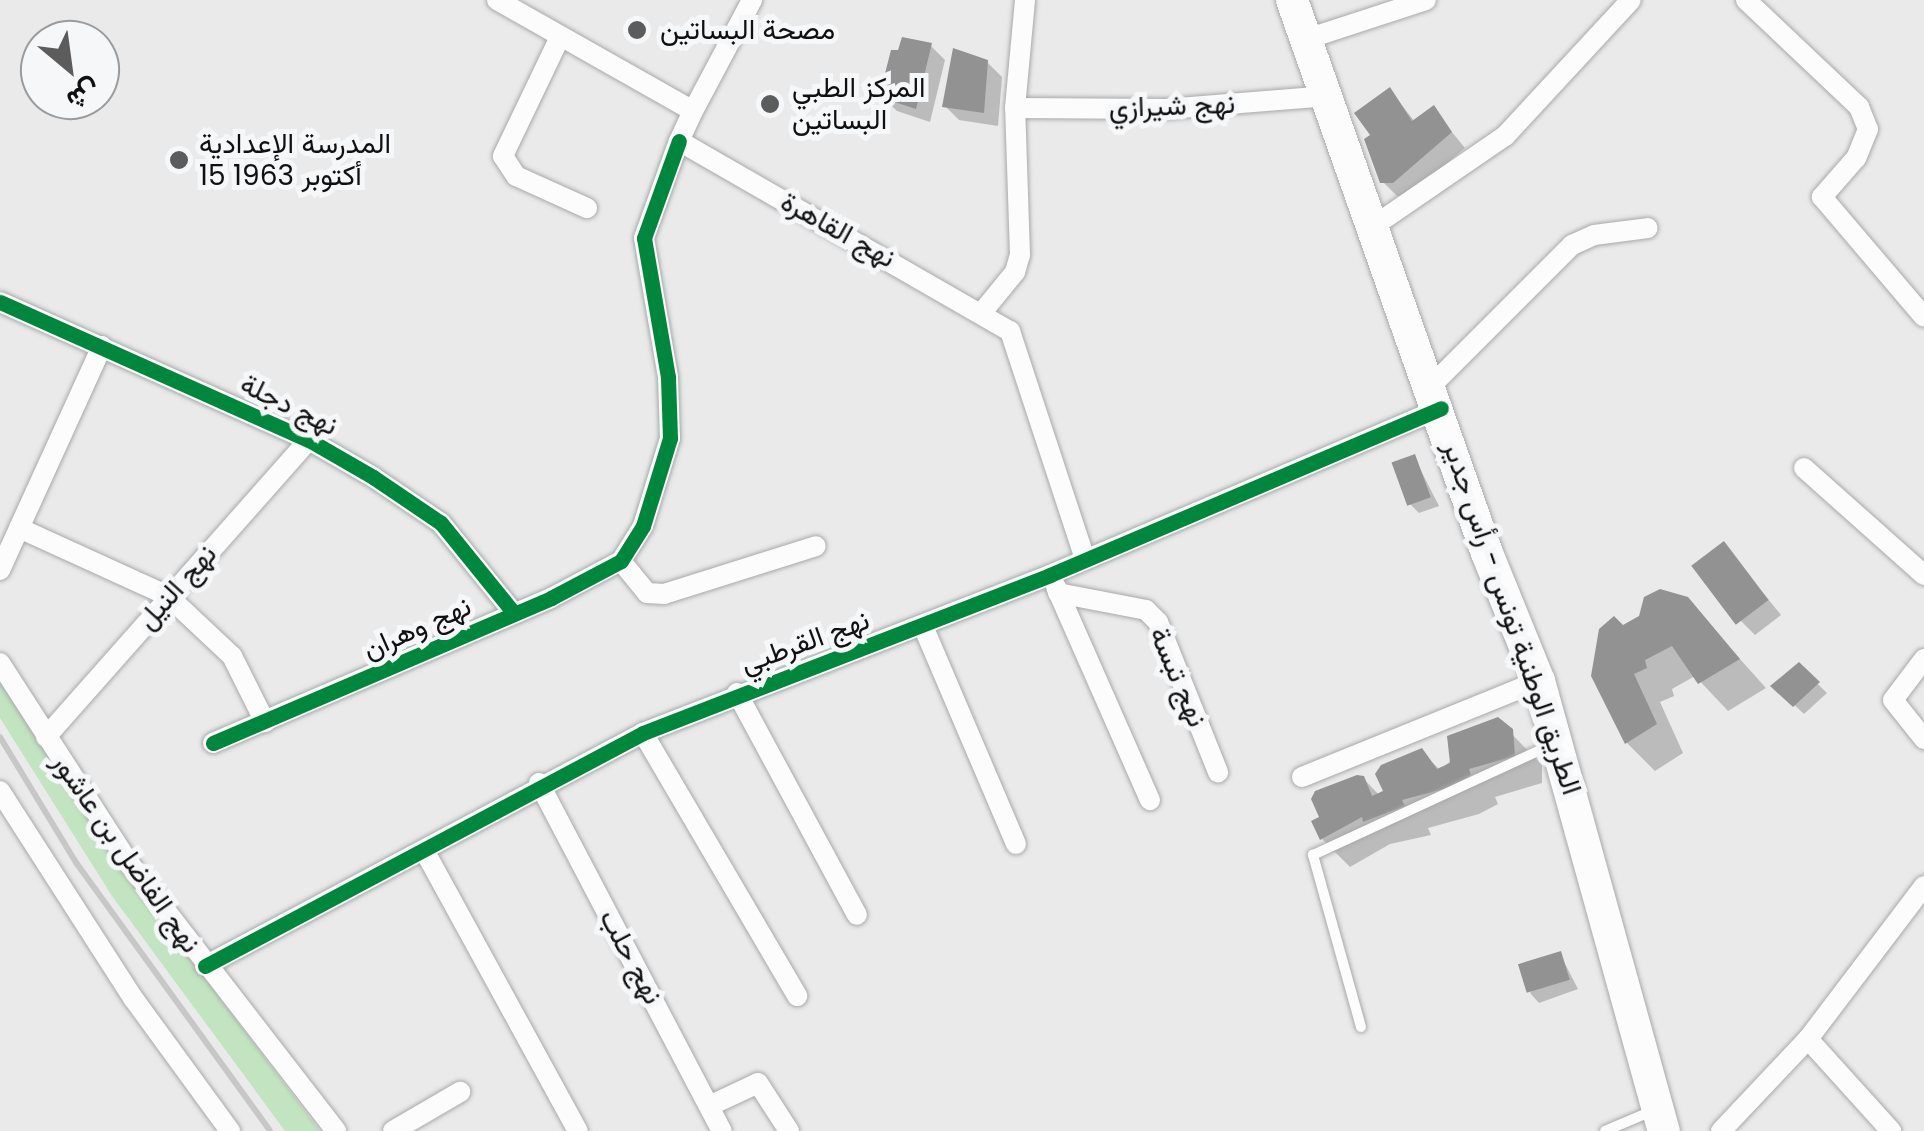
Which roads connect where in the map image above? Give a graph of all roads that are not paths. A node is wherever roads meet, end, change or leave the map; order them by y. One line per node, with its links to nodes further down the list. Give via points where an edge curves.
1 (498, 0): 8 (street)
2 (752, 0): 12 (street)
3 (1024, 0): 11 (street)
4 (1292, 0): 9 (main road, الطريق الوطنية تونس - رأس جدير)
5 (1426, 0): 9 (street)
6 (1631, 0): 15 (street, via 1505,136)
7 (1746, 0): 19 (street, via 1859,108 1868,129 1856,158 1822,197)
8 (560, 39): 12 (street); 14 (street, via 503,156 516,176)
9 (1307, 39): 10 (main road, الطريق الوطنية تونس - رأس جدير)
10 (1328, 96): 11 (street, نهج شيرازي, via 1166,109); 15 (main road, الطريق الوطنية تونس - رأس جدير)
11 (1015, 108): 18 (street, via 1020,255 1015,272)
12 (693, 111): 13 (street)
13 (679, 141): 18 (street, نهج القاهرة); 27 (street, via 644,238 668,377 670,438 643,526)
14 (587, 208)
15 (1374, 225): 21 (main road, الطريق الوطنية تونس - رأس جدير)
16 (1648, 228): 21 (street, via 1572,245)
17 (0, 302): 20 (street, نهج دجلة)
18 (984, 310): 26 (street, نهج القاهرة, via 1018,345)
19 (1924, 317)
20 (102, 346): 22 (street, نهج دجلة); 24 (street)
21 (1437, 397): 26 (street, نهج القرطبي); 36 (main road, الطريق الوطنية تونس - رأس جدير, via 1488,554)
22 (309, 440): 31 (street, نهج النيل); 32 (street, نهج دجلة, via 442,522)
23 (1804, 468): 29 (street)
24 (19, 528): 28 (street); 31 (street)
25 (816, 546): 27 (street, via 664,594 647,594)
26 (1085, 559): 30 (street, نهج القرطبي)
27 (621, 561): 32 (street, نهج وهران)
28 (0, 570)
29 (1924, 576)
30 (1054, 584): 33 (street, نهج القرطبي); 44 (street, نهج تبسة, via 1146,610 1158,622); 48 (street)
31 (168, 596): 38 (street, via 232,656); 40 (street, نهج النيل)
32 (514, 613): 38 (street, نهج وهران)
33 (923, 626): 37 (street, نهج القرطبي); 49 (street)
34 (1924, 659): 41 (street, via 1893,700)
35 (0, 663): 40 (street, نهج الفاضل بن عاشور)
36 (1540, 681): 42 (main road, الطريق الوطنية تونس - رأس جدير); 45 (street)
37 (737, 693): 39 (street, نهج القرطبي); 52 (street)
38 (265, 722): 43 (street, نهج وهران)
39 (643, 733): 46 (street, نهج القرطبي); 54 (street)
40 (46, 737): 53 (street, نهج الفاضل بن عاشور)
41 (1924, 740)
42 (1558, 742): 55 (lane, via 1313,855); 59 (main road, الطريق الوطنية تونس - رأس جدير)
43 (214, 743)
44 (1218, 772)
45 (1302, 777)
46 (539, 783): 50 (street, نهج القرطبي); 58 (street, نهج حلب)
47 (0, 790): 60 (street, via 132,998)
48 (1150, 800)
49 (1016, 844)
50 (424, 850): 53 (street, نهج القرطبي); 63 (street)
51 (1924, 886): 56 (street)
52 (857, 915)
53 (205, 966): 61 (street, نهج الفاضل بن عاشور)
54 (797, 996)
55 (1361, 1027)
56 (1808, 1039): 67 (street); 68 (street)
57 (460, 1092): 62 (street)
58 (709, 1106): 64 (street, نهج حلب); 65 (street, via 758,1084)
59 (1661, 1120): 66 (lane)
60 (230, 1131)
61 (336, 1131)
62 (393, 1131)
63 (578, 1131)
64 (722, 1131)
65 (789, 1131)
66 (1605, 1131)
67 (1722, 1131)
68 (1891, 1131)

